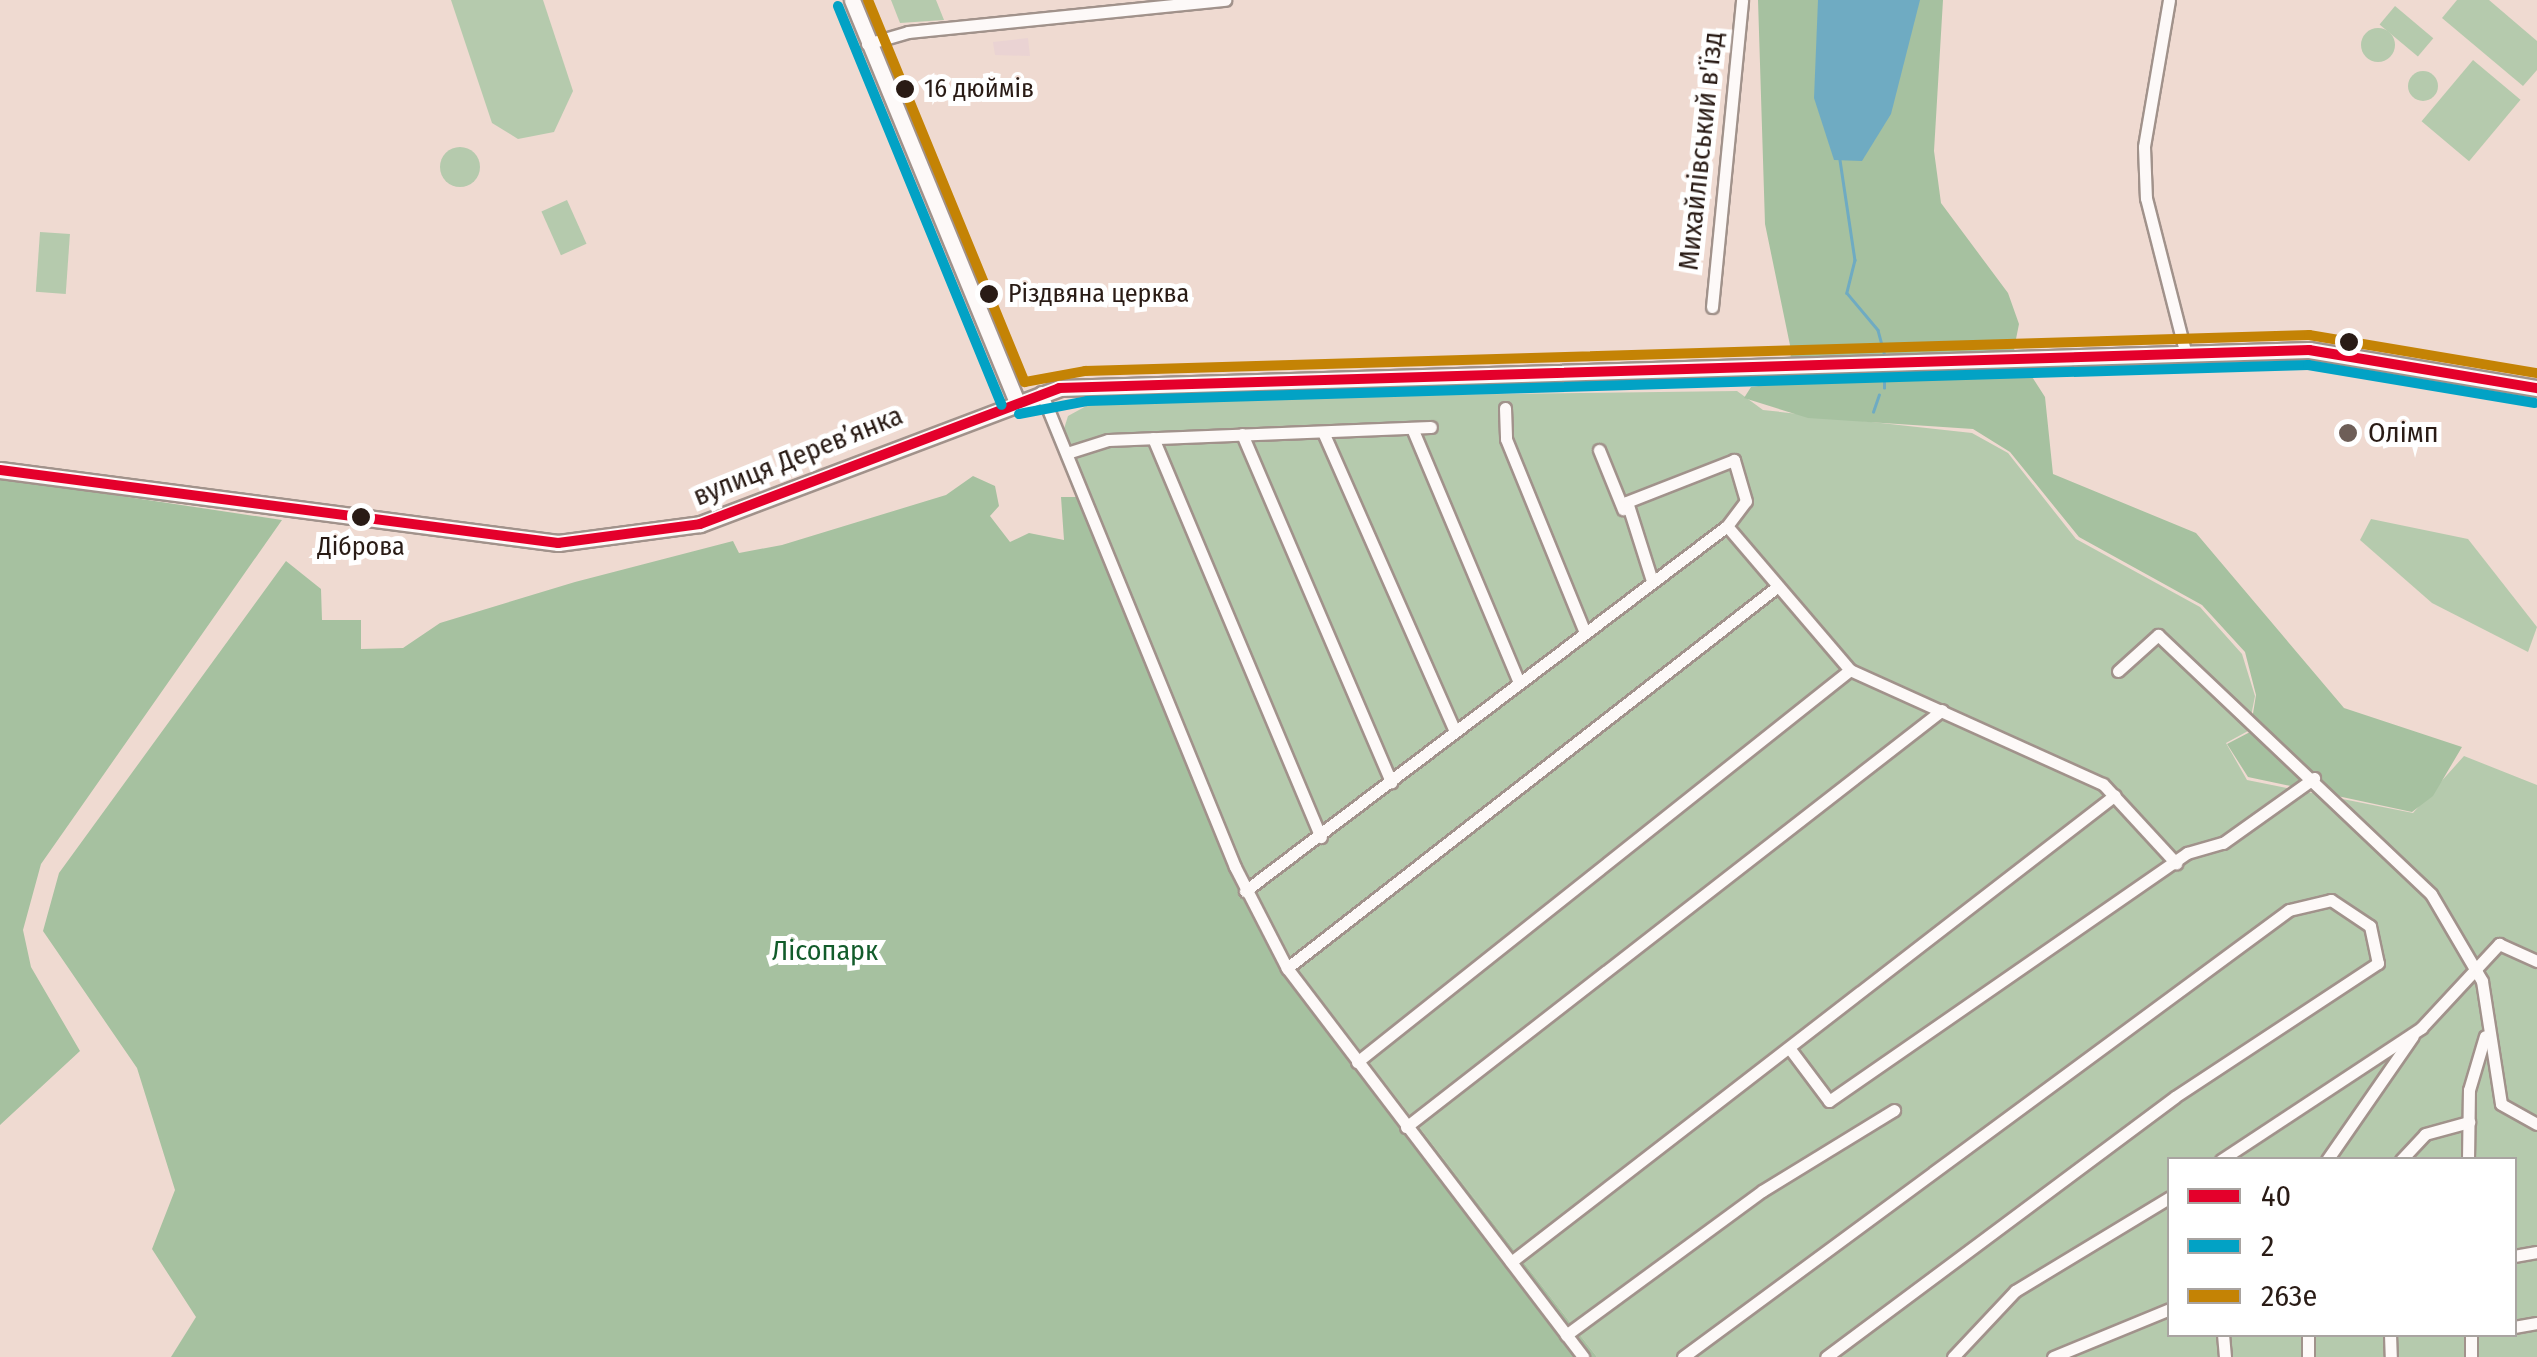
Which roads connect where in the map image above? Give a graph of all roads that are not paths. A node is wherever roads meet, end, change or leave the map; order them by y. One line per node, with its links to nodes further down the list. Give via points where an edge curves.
1 (852, 0): 5 (main road)
2 (1225, 0): 5 (street, via 908,32)
3 (1742, 0): 6 (street, Михайлівський в'їзд)
4 (2170, 0): 7 (street, via 2144,147 2146,198)
5 (868, 44): 10 (main road)
6 (1712, 307)
7 (2186, 355): 8 (main road, вулиця Дерев’янка, via 2357,354); 9 (main road, вулиця Дерев’янка)
8 (2537, 388)
9 (1041, 392): 10 (main road, вулиця Дерев’янка); 18 (street)
10 (1016, 399): 19 (main road, вулиця Дерев’янка, via 729,515 591,542 492,539)
11 (1504, 408): 24 (street, via 1506,439)
12 (1431, 426): 13 (street)
13 (1412, 428): 14 (street); 27 (street)
14 (1323, 432): 15 (street); 29 (street)
15 (1242, 434): 16 (street); 31 (street)
16 (1153, 438): 18 (street); 33 (street)
17 (1599, 450): 20 (street)
18 (1067, 453): 35 (street)
19 (0, 470)
20 (1624, 509): 21 (street, via 1730,458 1746,501); 22 (street)
21 (1727, 526): 22 (street); 23 (street)
22 (1652, 581): 24 (street)
23 (1778, 586): 25 (street); 38 (street)
24 (1584, 630): 27 (street)
25 (1850, 670): 28 (street); 42 (street)
26 (2118, 671): 30 (street, via 2158,635)
27 (1519, 682): 29 (street)
28 (1942, 710): 32 (street); 46 (street)
29 (1455, 731): 31 (street)
30 (2314, 778): 34 (street); 37 (street, via 2431,894)
31 (1391, 782): 33 (street)
32 (2114, 796): 34 (street); 41 (street)
33 (1321, 836): 35 (street)
34 (2176, 863): 41 (street, via 1828,1101)
35 (1246, 891): 38 (street)
36 (2537, 960): 37 (street, via 2509,943)
37 (2477, 965): 39 (street); 40 (street)
38 (1286, 968): 42 (street)
39 (2487, 1028): 44 (street); 45 (street, via 2501,1104)
40 (2417, 1031): 47 (street); 48 (street)
41 (1790, 1049): 52 (street)
42 (1357, 1062): 46 (street)
43 (1894, 1110): 54 (street, via 1762,1191)
44 (2469, 1122): 49 (street, via 2426,1134); 50 (street)
45 (2537, 1124)
46 (1406, 1127): 52 (street)
47 (2227, 1157)
48 (2329, 1157)
49 (2404, 1157)
50 (2468, 1157)
51 (2167, 1200): 58 (street, via 2015,1291)
52 (1510, 1262): 54 (street)
53 (2167, 1310): 59 (street)
54 (1566, 1335): 55 (street)
55 (1583, 1357)
56 (1682, 1357): 57 (street, via 2289,910 2331,900 2370,926 2378,963 2175,1097)
57 (1826, 1357)
58 (1954, 1357)
59 (2053, 1357)

